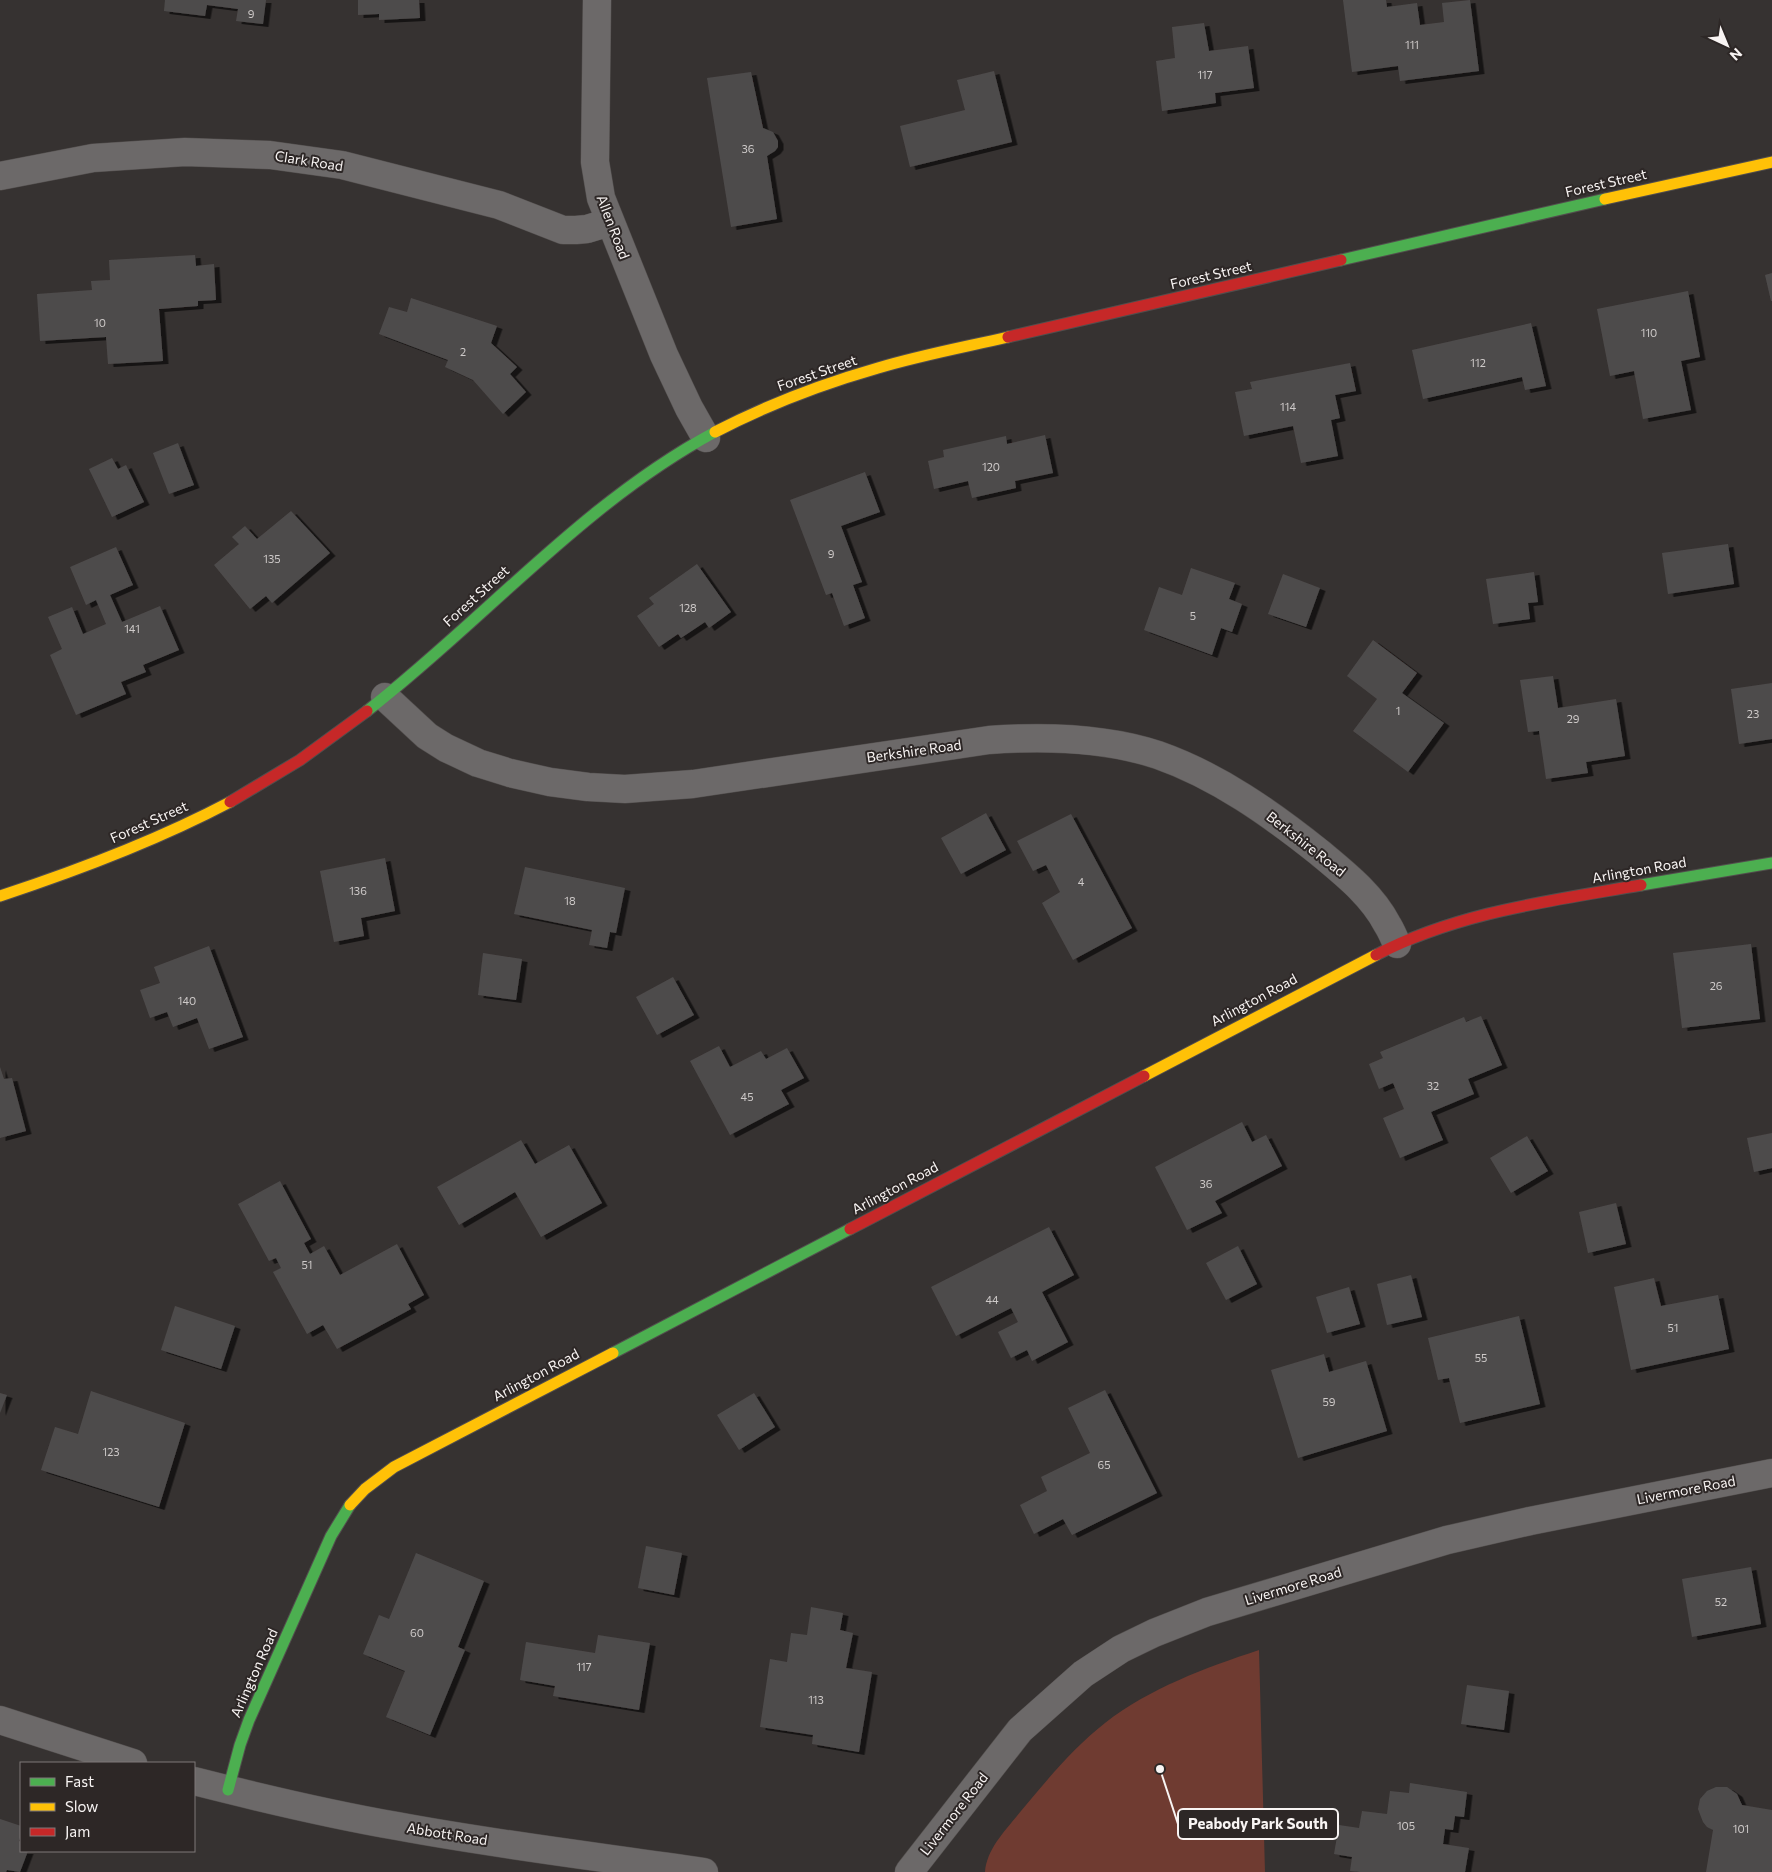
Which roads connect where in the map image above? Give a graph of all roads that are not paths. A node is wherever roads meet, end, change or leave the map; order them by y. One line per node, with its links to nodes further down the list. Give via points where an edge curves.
1 (597, 0): 4 (street, Allen Road, via 595,162 601,198)
2 (1772, 162): 5 (street, Forest Street, via 880,368 774,404)
3 (0, 176): 4 (street, Clark Road, via 93,158 185,152 270,154 342,165 490,202 563,230 587,229)
4 (610, 222): 5 (street, Allen Road, via 664,354)
5 (706, 438): 6 (street, Forest Street, via 641,478 589,518)
6 (385, 697): 8 (street, Forest Street, via 302,758 232,800 142,843); 9 (street, Berkshire Road, via 427,736 478,763 550,782 588,787 625,789 693,784 1028,737 1063,738 1131,748 1158,755 1211,779 1240,795 1302,839 1365,894 1388,924)
7 (1772, 863): 9 (street, Arlington Road, via 1519,906 1440,927)
8 (0, 896)
9 (1397, 944): 14 (street, Arlington Road, via 437,1443 371,1482 346,1509 331,1536 249,1720)
10 (1772, 1472): 16 (street, Livermore Road, via 1447,1540 1207,1612 1154,1633 1121,1649 1083,1674 1020,1730)
11 (0, 1720): 12 (street)
12 (130, 1762)
13 (195, 1781): 14 (street, Abbott Road)
14 (228, 1790): 15 (street, Abbott Road, via 397,1826)
15 (704, 1872)
16 (909, 1872)

